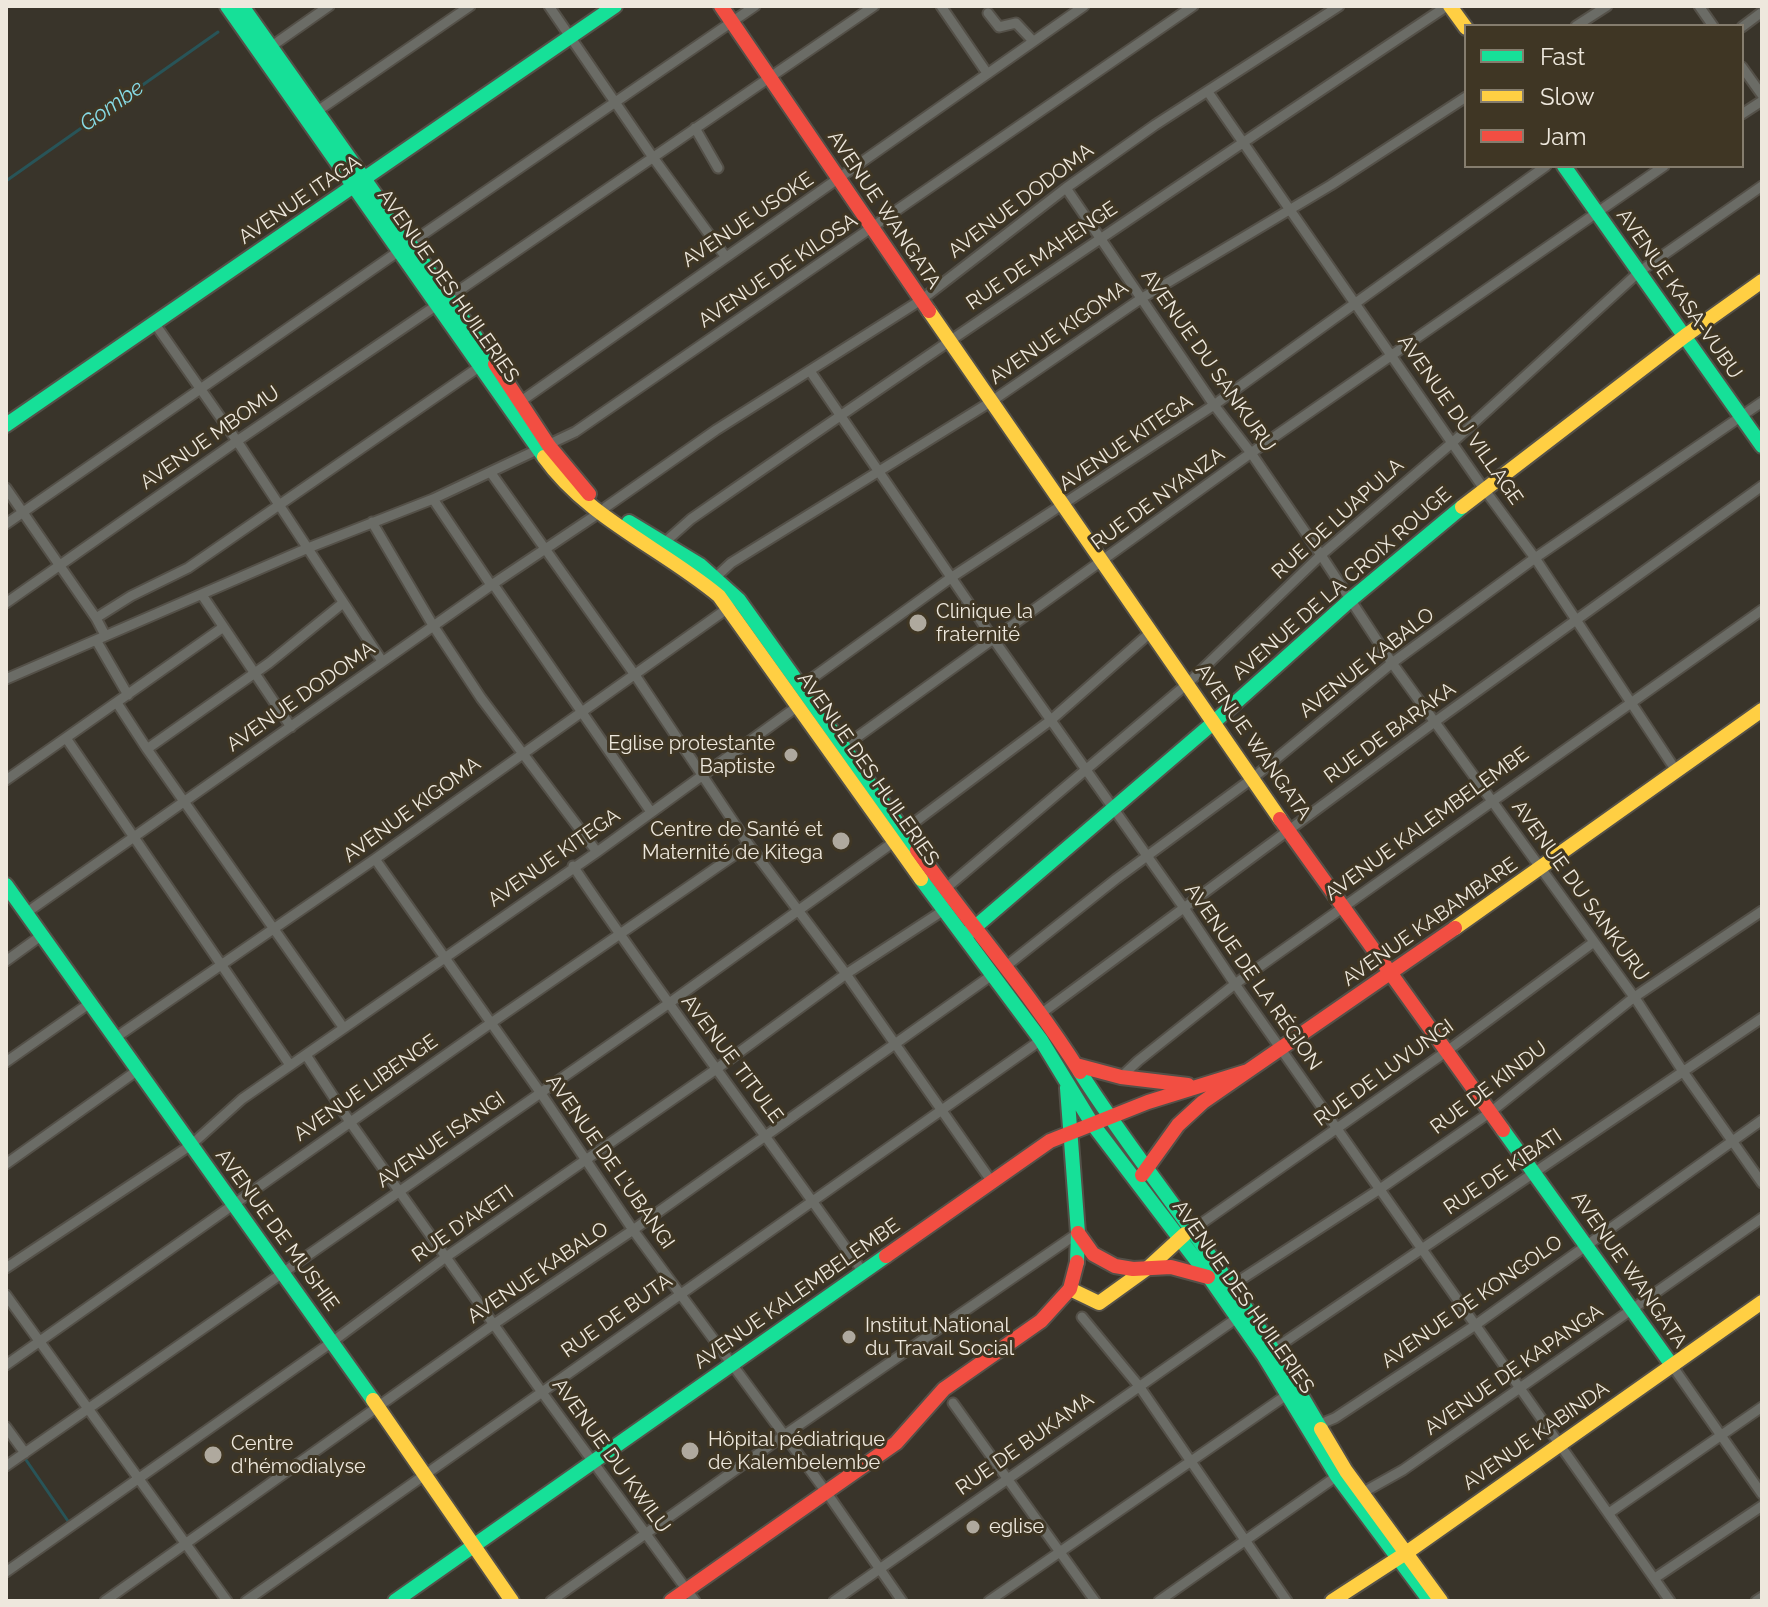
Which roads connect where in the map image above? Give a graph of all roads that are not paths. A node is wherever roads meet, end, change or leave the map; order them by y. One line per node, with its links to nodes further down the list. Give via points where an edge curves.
1 (227, 6): 26 (main road, AVENUE DES HUILERIES)
2 (242, 6): 26 (main road, AVENUE DES HUILERIES)
3 (329, 6): 26 (street)
4 (470, 6): 34 (street)
5 (549, 6): 24 (street)
6 (615, 6): 24 (main road, AVENUE ITAGA)
7 (721, 6): 19 (main road, AVENUE WANGATA)
8 (755, 6): 19 (street)
9 (874, 6): 29 (street, AVENUE MBOMU)
10 (941, 6): 28 (street)
11 (1084, 6): 25 (street, AVENUE USOKE)
12 (1193, 6): 49 (street, AVENUE DE KILOSA)
13 (1339, 6): 30 (street, AVENUE DODOMA)
14 (1448, 6): 22 (main road); 37 (street, RUE DE MAHENGE)
15 (1607, 6): 20 (street)
16 (1699, 6): 21 (street)
17 (1762, 12): 23 (street)
18 (988, 13): 25 (street, via 999,27 1021,25)
19 (732, 22): 29 (main road, AVENUE WANGATA); 33 (street)
20 (1579, 24)
21 (1712, 24)
22 (1464, 26)
23 (1744, 26)
24 (570, 37): 33 (street); 44 (main road, AVENUE ITAGA)
25 (1033, 41): 28 (street, AVENUE USOKE)
26 (266, 50): 34 (main road, AVENUE DES HUILERIES); 44 (main road, AVENUE DES HUILERIES)
27 (1744, 70): 32 (street)
28 (987, 73): 43 (street, AVENUE USOKE)
29 (771, 77): 36 (street, AVENUE MBOMU); 43 (main road, AVENUE WANGATA)
30 (1208, 92): 37 (street, AVENUE DU VILLAGE); 46 (street, AVENUE DODOMA)
31 (1464, 98): 47 (street, AVENUE KIGOMA)
32 (1762, 98): 35 (street)
33 (614, 101): 38 (street); 51 (street)
34 (316, 112): 44 (main road, AVENUE DES HUILERIES)
35 (1744, 112)
36 (695, 128): 38 (street, AVENUE MBOMU); 39 (street)
37 (1245, 143): 47 (street, AVENUE DU VILLAGE); 50 (street, RUE DE MAHENGE)
38 (652, 156): 52 (street); 57 (street, AVENUE MBOMU)
39 (718, 168)
40 (1543, 168): 58 (street, AVENUE KITEGA)
41 (1565, 168): 48 (main road, AVENUE KASA-VUBU)
42 (1661, 168): 48 (street, RUE DE NYANZA)
43 (839, 179): 49 (main road, AVENUE WANGATA); 52 (street, AVENUE USOKE)
44 (360, 184): 51 (main road, AVENUE DES HUILERIES); 59 (main road, AVENUE ITAGA)
45 (1762, 186): 53 (street, RUE DE LUAPULA)
46 (1066, 188): 50 (street, AVENUE DU SANKURU); 56 (street, AVENUE DODOMA)
47 (1291, 208): 55 (street, AVENUE KIGOMA); 58 (street, AVENUE DU VILLAGE)
48 (1597, 212): 53 (main road, AVENUE KASA-VUBU); 62 (street, RUE DE NYANZA)
49 (872, 229): 56 (main road, AVENUE WANGATA); 76 (street, AVENUE DE KILOSA, via 608,411)
50 (1100, 237): 55 (street, AVENUE DU SANKURU); 61 (street, RUE DE MAHENGE)
51 (404, 248): 57 (main road, AVENUE DES HUILERIES); 65 (street)
52 (725, 256): 68 (street, AVENUE USOKE)
53 (1639, 272): 60 (main road, AVENUE KASA-VUBU); 74 (street, RUE DE LUAPULA)
54 (1762, 281): 60 (main road, AVENUE DE LA CROIX ROUGE)
55 (1142, 298): 66 (street, AVENUE KIGOMA); 69 (street, AVENUE DU SANKURU)
56 (921, 300): 61 (main road, AVENUE WANGATA); 64 (street, AVENUE DODOMA)
57 (442, 302): 63 (main road, AVENUE DES HUILERIES); 68 (main road, AVENUE DES HUILERIES); 73 (street, AVENUE MBOMU)
58 (1356, 303): 62 (street, AVENUE DU VILLAGE); 69 (street, AVENUE KITEGA)
59 (155, 324): 65 (street); 72 (main road, AVENUE ITAGA)
60 (1685, 336): 71 (main road, AVENUE KASA-VUBU); 82 (main road, AVENUE DE LA CROIX ROUGE)
61 (950, 341): 66 (main road, AVENUE WANGATA); 70 (street, RUE DE MAHENGE)
62 (1392, 354): 74 (street, AVENUE DU VILLAGE); 77 (street, RUE DE NYANZA)
63 (479, 367): 68 (main road, AVENUE DES HUILERIES); 84 (street)
64 (810, 371): 70 (street, AVENUE DE LA RÉGION); 86 (street, AVENUE DODOMA)
65 (201, 389): 73 (street); 87 (street)
66 (992, 401): 78 (street, AVENUE KIGOMA); 85 (main road, AVENUE WANGATA)
67 (1762, 402): 71 (street, AVENUE KABALO)
68 (516, 405): 76 (main road, AVENUE DES HUILERIES)
69 (1214, 405): 77 (street, AVENUE DU SANKURU); 85 (street, AVENUE KITEGA)
70 (840, 415): 78 (street, AVENUE DE LA RÉGION); 90 (street, RUE DE MAHENGE)
71 (1741, 417): 75 (main road, AVENUE KASA-VUBU); 94 (street, AVENUE KABALO)
72 (6, 425)
73 (237, 441): 84 (street); 96 (street, AVENUE MBOMU)
74 (1453, 442): 82 (street, AVENUE DU VILLAGE); 93 (street, RUE DE LUAPULA)
75 (1762, 446)
76 (544, 449): 79 (street, AVENUE DE KILOSA); 86 (main road, AVENUE DES HUILERIES)
77 (1251, 453): 93 (street, AVENUE DU SANKURU); 95 (street, RUE DE NYANZA)
78 (879, 470): 97 (street, AVENUE KIGOMA); 98 (street, AVENUE DE LA RÉGION)
79 (491, 473): 83 (street, AVENUE DE KILOSA); 92 (street)
80 (1762, 486): 107 (street, RUE DE BARAKA)
81 (6, 488): 87 (street)
82 (1484, 489): 94 (street, AVENUE DU VILLAGE); 101 (main road, AVENUE DE LA CROIX ROUGE)
83 (433, 499): 88 (street, AVENUE DE KILOSA); 99 (street)
84 (280, 505): 91 (street); 106 (street, via 188,568)
85 (1063, 506): 95 (main road, AVENUE WANGATA); 98 (street, AVENUE KITEGA)
86 (603, 510): 90 (main road, AVENUE DES HUILERIES); 92 (street, AVENUE DODOMA); 104 (main road, AVENUE DES HUILERIES)
87 (23, 512): 89 (street); 96 (street)
88 (372, 522): 91 (street, AVENUE DE KILOSA); 108 (street)
89 (6, 524)
90 (664, 543): 97 (main road, AVENUE DES HUILERIES)
91 (308, 548): 100 (street, AVENUE DE KILOSA); 103 (street)
92 (544, 550): 99 (street, AVENUE DODOMA); 116 (street)
93 (1321, 555): 101 (street, AVENUE DU SANKURU); 118 (street, RUE DE LUAPULA)
94 (1535, 558): 107 (street, AVENUE DU VILLAGE); 114 (street, AVENUE KABALO)
95 (1102, 562): 110 (main road, AVENUE WANGATA); 112 (street, RUE DE NYANZA)
96 (60, 565): 102 (street, AVENUE MBOMU); 106 (street)
97 (716, 577): 104 (main road, AVENUE DES HUILERIES)
98 (952, 577): 112 (street, AVENUE DE LA RÉGION); 119 (street, AVENUE KITEGA)
99 (492, 584): 108 (street, AVENUE DODOMA); 125 (street)
100 (202, 595): 109 (street); 111 (street, AVENUE DE KILOSA)
101 (1349, 601): 114 (street, AVENUE DU SANKURU); 128 (main road, AVENUE DE LA CROIX ROUGE)
102 (6, 603)
103 (343, 603): 113 (street); 115 (street)
104 (734, 604): 116 (street, AVENUE KIGOMA); 119 (main road, AVENUE DES HUILERIES); 123 (main road, AVENUE DES HUILERIES)
105 (1762, 610): 121 (street, AVENUE KALEMBELEMBE)
106 (96, 618): 111 (street)
107 (1575, 620): 121 (street, AVENUE DU VILLAGE); 127 (street, RUE DE BARAKA)
108 (434, 627): 113 (street, AVENUE DODOMA); 133 (street)
109 (222, 628): 115 (street); 120 (street)
110 (1151, 632): 118 (main road, AVENUE WANGATA); 126 (street, AVENUE ISANGI)
111 (100, 638): 117 (street, AVENUE DE KILOSA); 120 (street)
112 (994, 640): 126 (street, AVENUE DE LA RÉGION); 132 (street, RUE DE NYANZA)
113 (382, 661): 129 (street, AVENUE DODOMA)
114 (1392, 663): 127 (street, AVENUE DU SANKURU); 137 (street, AVENUE KABALO)
115 (253, 673): 129 (street); 131 (street)
116 (635, 675): 125 (street, AVENUE KIGOMA); 136 (street)
117 (6, 679)
118 (1187, 684): 128 (main road, AVENUE WANGATA); 134 (street, RUE DE LUAPULA)
119 (800, 687): 132 (main road, AVENUE DES HUILERIES)
120 (128, 695): 122 (street)
121 (1631, 701): 135 (street, AVENUE DU VILLAGE); 139 (street, AVENUE KALEMBELEMBE)
122 (117, 703): 130 (street); 131 (street)
123 (798, 706): 132 (main road, AVENUE DES HUILERIES); 136 (street, AVENUE KITEGA)
124 (1762, 710): 135 (main road, AVENUE KABAMBARE)
125 (582, 713): 133 (street, AVENUE KIGOMA); 142 (street)
126 (1051, 720): 134 (street, AVENUE DE LA RÉGION); 144 (street, AVENUE ISANGI)
127 (1436, 721): 139 (street, AVENUE DU SANKURU); 143 (street, RUE DE BARAKA)
128 (1213, 723): 137 (main road, AVENUE WANGATA); 141 (main road, AVENUE DE LA CROIX ROUGE)
129 (291, 727): 140 (street, AVENUE DODOMA)
130 (66, 738): 138 (street); 145 (street)
131 (147, 749): 140 (street)
132 (838, 751): 144 (main road, AVENUE DES HUILERIES)
133 (521, 754): 147 (street); 149 (street, AVENUE KIGOMA)
134 (1085, 769): 141 (street, AVENUE DE LA RÉGION); 153 (street, RUE DE LUAPULA)
135 (1677, 772): 151 (main road, AVENUE KABAMBARE)
136 (702, 775): 142 (street, AVENUE KITEGA); 146 (street)
137 (1253, 778): 143 (main road, AVENUE WANGATA); 148 (street, AVENUE KABALO)
138 (6, 780)
139 (1493, 800): 151 (street, AVENUE DU SANKURU); 155 (street, AVENUE KALEMBELEMBE)
140 (184, 801): 145 (street, AVENUE DODOMA); 160 (street)
141 (1113, 808): 148 (street, AVENUE DE LA RÉGION); 161 (main road, AVENUE DE LA CROIX ROUGE)
142 (651, 812): 147 (street, AVENUE KITEGA)
143 (1290, 830): 154 (street, RUE DE BARAKA); 155 (main road, AVENUE WANGATA)
144 (899, 836): 153 (main road, AVENUE DES HUILERIES); 156 (main road, AVENUE DES HUILERIES); 159 (street, AVENUE ISANGI)
145 (134, 837): 158 (street, AVENUE DODOMA); 167 (street)
146 (749, 845): 159 (street); 163 (street, AVENUE LIBENGE)
147 (597, 852): 150 (street, AVENUE KITEGA)
148 (1149, 858): 154 (street, AVENUE DE LA RÉGION); 168 (street, AVENUE KABALO)
149 (375, 859): 160 (street, AVENUE KIGOMA); 165 (street, AVENUE DE L'UBANGI)
150 (573, 866): 163 (street, AVENUE TITULE); 165 (street, AVENUE KITEGA)
151 (1542, 867): 164 (street, AVENUE DU SANKURU); 170 (main road, AVENUE KABAMBARE)
152 (6, 885): 158 (main road, AVENUE DE MUSHIE)
153 (945, 889): 161 (main road, AVENUE DES HUILERIES)
154 (1184, 908): 171 (street, AVENUE DE LA RÉGION); 175 (street, RUE DE BARAKA)
155 (1343, 909): 170 (main road, AVENUE WANGATA); 171 (street, AVENUE KALEMBELEMBE)
156 (944, 910): 161 (main road, AVENUE DES HUILERIES); 169 (street, RUE D'AKETI)
157 (1762, 911): 172 (street, RUE DE KINDU)
158 (26, 913): 162 (main road, AVENUE DE MUSHIE)
159 (798, 913): 169 (street); 174 (street, AVENUE ISANGI)
160 (274, 929): 167 (street, AVENUE KIGOMA); 178 (street)
161 (969, 933): 168 (main road, AVENUE DES HUILERIES)
162 (42, 935): 166 (street); 173 (main road, AVENUE DE MUSHIE)
163 (620, 935): 174 (street, AVENUE TITULE); 177 (street, AVENUE LIBENGE)
164 (1594, 942): 172 (street, AVENUE DU SANKURU); 183 (street, RUE DE LUVUNGI)
165 (444, 957): 177 (street, AVENUE DE L'UBANGI); 178 (street, AVENUE KITEGA)
166 (6, 961)
167 (223, 965): 179 (street, AVENUE KIGOMA); 186 (street)
168 (999, 971): 175 (main road, AVENUE DES HUILERIES); 180 (main road, AVENUE DES HUILERIES); 181 (street, AVENUE KABALO)
169 (846, 974): 181 (street); 189 (street, RUE D'AKETI)
170 (1390, 974): 182 (main road, AVENUE KABAMBARE); 183 (main road, AVENUE WANGATA)
171 (1235, 984): 182 (street, AVENUE DE LA RÉGION); 192 (street, AVENUE KALEMBELEMBE)
172 (1634, 997): 191 (street, AVENUE DU SANKURU); 197 (street, RUE DE KINDU)
173 (90, 1003): 179 (main road, AVENUE DE MUSHIE); 185 (street)
174 (668, 1004): 189 (street, AVENUE TITULE); 195 (street, AVENUE ISANGI)
175 (1042, 1013): 187 (main road, AVENUE DES HUILERIES)
176 (1762, 1018): 191 (street, RUE DE KIBATI)
177 (491, 1023): 195 (street, AVENUE DE L'UBANGI); 200 (street, AVENUE LIBENGE)
178 (343, 1027): 184 (street, AVENUE KITEGA)
179 (115, 1038): 188 (main road, AVENUE DE MUSHIE)
180 (1041, 1040): 193 (main road, AVENUE DES HUILERIES); 196 (street, RUE DE BUTA)
181 (896, 1044): 196 (street); 204 (street, AVENUE KABALO)
182 (1281, 1050): 190 (main road, AVENUE KABAMBARE); 202 (street, AVENUE DE LA RÉGION)
183 (1447, 1051): 197 (main road, AVENUE WANGATA); 202 (street, RUE DE LUVUNGI)
184 (306, 1055): 186 (street, AVENUE KITEGA); 200 (street, AVENUE DU KWILU)
185 (6, 1062)
186 (290, 1065): 206 (street, AVENUE KITEGA)
187 (1076, 1065): 192 (main road); 198 (main road, AVENUE DES HUILERIES)
188 (138, 1070): 206 (main road, AVENUE DE MUSHIE); 208 (street)
189 (715, 1070): 204 (street, AVENUE TITULE); 207 (street, RUE D'AKETI)
190 (1248, 1071): 194 (main road, AVENUE KALEMBELEMBE); 209 (main road, AVENUE KABAMBARE, via 1178,1125)
191 (1684, 1073): 205 (street, AVENUE DU SANKURU); 210 (street, RUE DE KIBATI)
192 (1121, 1077): 194 (main road)
193 (1067, 1084): 201 (main road, AVENUE DES HUILERIES); 203 (main road)
194 (1192, 1085): 198 (main road, AVENUE KALEMBELEMBE)
195 (540, 1092): 207 (street, AVENUE DE L'UBANGI); 215 (street, AVENUE ISANGI)
196 (943, 1109): 211 (street); 216 (street, RUE DE BUTA)
197 (1492, 1111): 210 (main road, AVENUE WANGATA); 214 (street, RUE DE KINDU)
198 (1108, 1116): 201 (main road, AVENUE KALEMBELEMBE); 209 (main road, AVENUE DES HUILERIES)
199 (1762, 1120): 205 (street, AVENUE DE KONGOLO)
200 (350, 1122): 215 (street, AVENUE DU KWILU); 217 (street, AVENUE LIBENGE)
201 (1091, 1122): 203 (main road, AVENUE KALEMBELEMBE); 212 (main road, AVENUE DES HUILERIES)
202 (1337, 1129): 214 (street, AVENUE DE LA RÉGION); 221 (street, RUE DE LUVUNGI)
203 (1071, 1132): 211 (main road, AVENUE KALEMBELEMBE); 220 (main road)
204 (766, 1133): 216 (street, AVENUE TITULE); 219 (street, AVENUE KABALO)
205 (1732, 1143): 213 (street, AVENUE DU SANKURU); 222 (street, AVENUE DE KONGOLO)
206 (191, 1145): 217 (main road, AVENUE DE MUSHIE); 226 (street, AVENUE KITEGA)
207 (587, 1160): 219 (street, AVENUE DE L'UBANGI); 224 (street, RUE D'AKETI)
208 (6, 1164)
209 (1147, 1168): 212 (main road, AVENUE KABAMBARE); 221 (main road, AVENUE DES HUILERIES)
210 (1535, 1173): 222 (main road, AVENUE WANGATA); 223 (street, RUE DE KIBATI)
211 (992, 1182): 228 (main road, AVENUE KALEMBELEMBE)
212 (1137, 1182): 221 (main road, AVENUE DES HUILERIES)
213 (1762, 1183)
214 (1380, 1189): 223 (street, AVENUE DE LA RÉGION); 230 (street, RUE DE KINDU)
215 (399, 1191): 224 (street, AVENUE DU KWILU); 227 (street, AVENUE ISANGI)
216 (814, 1202): 228 (street, AVENUE TITULE); 232 (street, RUE DE BUTA)
217 (233, 1204): 227 (main road, AVENUE DE MUSHIE); 240 (street, AVENUE LIBENGE)
218 (1762, 1218): 235 (street, AVENUE DE KAPANGA)
219 (633, 1230): 232 (street, AVENUE DE L'UBANGI); 238 (street, AVENUE KABALO)
220 (1078, 1233): 225 (main road, via 1098,1259 1125,1268); 231 (main road); 256 (street)
221 (1186, 1234): 225 (main road); 229 (main road, AVENUE DES HUILERIES); 230 (main road, AVENUE DES HUILERIES)
222 (1586, 1244): 235 (main road, AVENUE WANGATA); 239 (street, AVENUE DE KONGOLO)
223 (1420, 1249): 239 (street, AVENUE DE LA RÉGION); 242 (street, RUE DE KIBATI)
224 (446, 1257): 238 (street, AVENUE DU KWILU); 241 (street, RUE D'AKETI)
225 (1149, 1267): 229 (main road, via 1188,1269); 231 (main road, via 1099,1303)
226 (6, 1268)
227 (282, 1272): 241 (main road, AVENUE DE MUSHIE); 253 (street, AVENUE ISANGI)
228 (863, 1272): 245 (main road, AVENUE KALEMBELEMBE)
229 (1209, 1277): 237 (main road, AVENUE DES HUILERIES)
230 (1231, 1286): 242 (main road, AVENUE DES HUILERIES)
231 (1070, 1289): 268 (main road, via 1041,1321 932,1401 896,1443)
232 (679, 1294): 245 (street, AVENUE DE L'UBANGI); 248 (street, RUE DE BUTA)
233 (6, 1295): 240 (street)
234 (1762, 1302): 243 (main road, AVENUE KABINDA)
235 (1632, 1308): 243 (main road, AVENUE WANGATA); 247 (street, AVENUE DE KAPANGA)
236 (1082, 1317): 246 (street)
237 (1237, 1318): 242 (main road, AVENUE DES HUILERIES); 246 (street, RUE DE BUKAMA)
238 (494, 1324): 248 (street, AVENUE DU KWILU); 251 (street, AVENUE KABALO)
239 (1474, 1326): 247 (street, AVENUE DE LA RÉGION); 254 (street, AVENUE DE KONGOLO)
240 (39, 1341): 244 (street, AVENUE LIBENGE); 253 (street)
241 (332, 1342): 251 (main road, AVENUE DE MUSHIE); 266 (street, RUE D'AKETI)
242 (1269, 1353): 249 (main road, AVENUE DES HUILERIES); 254 (main road, AVENUE DES HUILERIES)
243 (1671, 1364): 257 (street, AVENUE WANGATA); 258 (main road, AVENUE KABINDA)
244 (6, 1365)
245 (731, 1365): 256 (street, AVENUE DE L'UBANGI); 261 (main road, AVENUE KALEMBELEMBE)
246 (1139, 1386): 260 (street); 265 (street, RUE DE BUKAMA)
247 (1520, 1388): 258 (street, AVENUE DE LA RÉGION); 269 (street, AVENUE DE KAPANGA)
248 (541, 1391): 261 (street, AVENUE DU KWILU); 263 (street, RUE DE BUTA)
249 (1288, 1394): 260 (street); 264 (main road, AVENUE DES HUILERIES)
250 (953, 1403): 265 (street)
251 (378, 1407): 263 (main road, AVENUE DE MUSHIE); 275 (street, AVENUE KABALO)
252 (1762, 1407): 257 (street)
253 (87, 1410): 259 (street, AVENUE ISANGI); 266 (street)
254 (1318, 1425): 269 (main road, AVENUE DES HUILERIES)
255 (6, 1427): 259 (street)
256 (783, 1436): 268 (street, AVENUE DE L'UBANGI); 273 (street)
257 (1721, 1436): 267 (street, AVENUE WANGATA); 272 (street)
258 (1560, 1444): 272 (street, AVENUE DE LA RÉGION); 278 (main road, AVENUE KABINDA)
259 (25, 1453): 262 (street, AVENUE ISANGI)
260 (1191, 1461): 274 (street); 277 (street)
261 (592, 1463): 273 (street, AVENUE DU KWILU); 276 (main road, AVENUE KALEMBELEMBE)
262 (6, 1466)
263 (426, 1474): 276 (main road, AVENUE DE MUSHIE); 286 (street, RUE DE BUTA)
264 (1337, 1476): 274 (street); 278 (main road, AVENUE DES HUILERIES)
265 (1007, 1478): 277 (street); 279 (street, RUE DE BUKAMA)
266 (136, 1479): 275 (street); 280 (street, RUE D'AKETI)
267 (1759, 1482): 270 (street, AVENUE WANGATA)
268 (827, 1493): 279 (street, AVENUE DE L'UBANGI); 282 (main road)
269 (1362, 1493): 278 (main road, AVENUE DES HUILERIES)
270 (1762, 1494)
271 (1762, 1506): 281 (street)
272 (1609, 1513): 281 (street, AVENUE DE LA RÉGION)
273 (645, 1533): 282 (street, AVENUE DU KWILU); 289 (street)
274 (1246, 1540): 295 (street); 296 (street)
275 (186, 1545): 284 (street, AVENUE KABALO); 285 (street)
276 (473, 1546): 287 (main road, AVENUE KALEMBELEMBE); 288 (main road, AVENUE DE MUSHIE)
277 (1060, 1550): 293 (street); 294 (street)
278 (1402, 1556): 297 (main road, AVENUE KABINDA); 298 (main road, AVENUE DES HUILERIES); 299 (main road, AVENUE DES HUILERIES)
279 (880, 1569): 291 (street, RUE DE BUKAMA); 292 (street, AVENUE DE L'UBANGI)
280 (6, 1572)
281 (1655, 1578): 300 (street, AVENUE DE LA RÉGION)
282 (692, 1595): 290 (main road)
283 (1762, 1597): 301 (street)
284 (105, 1601)
285 (227, 1601)
286 (246, 1601)
287 (395, 1601)
288 (512, 1601)
289 (551, 1601)
290 (671, 1601)
291 (834, 1601)
292 (902, 1601)
293 (989, 1601)
294 (1095, 1601)
295 (1159, 1601)
296 (1287, 1601)
297 (1332, 1601)
298 (1430, 1601)
299 (1441, 1601)
300 (1670, 1601)
301 (1756, 1601)

